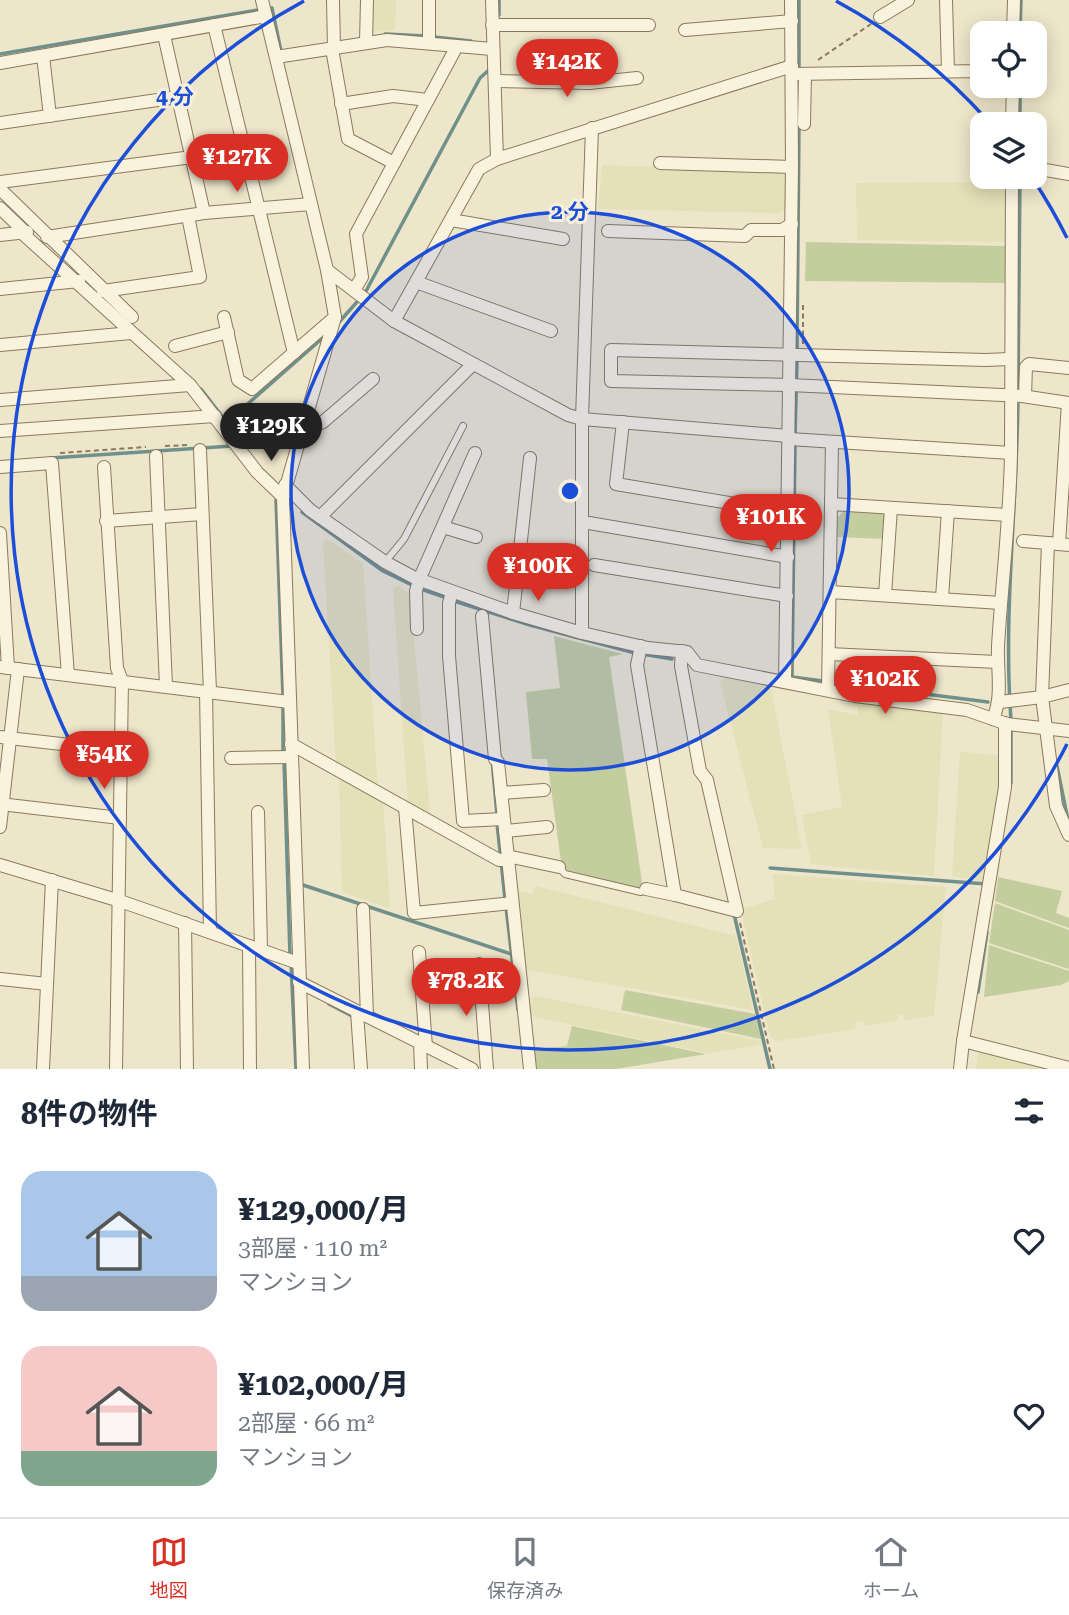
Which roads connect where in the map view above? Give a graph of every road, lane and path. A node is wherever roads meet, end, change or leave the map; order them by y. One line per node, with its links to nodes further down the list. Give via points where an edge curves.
1 (262, 0): 10 (street)
2 (333, 0): 21 (street)
3 (367, 0): 19 (street)
4 (429, 0): 20 (street)
5 (492, 0): 15 (street)
6 (792, 0): 12 (street)
7 (908, 0): 11 (street)
8 (946, 0): 29 (street)
9 (1014, 0): 13 (street)
10 (266, 16): 14 (street); 25 (street)
11 (880, 17): 28 (path)
12 (792, 20): 17 (street); 28 (street)
13 (1013, 21)
14 (214, 25): 18 (street); 51 (street)
15 (496, 25): 16 (street); 23 (street)
16 (649, 25)
17 (685, 30)
18 (164, 34): 24 (street); 32 (street)
19 (366, 38): 20 (street); 21 (street)
20 (429, 38): 22 (street)
21 (334, 45): 25 (street); 34 (street)
22 (457, 46): 23 (street); 33 (street)
23 (492, 49): 27 (street)
24 (43, 56): 26 (street); 35 (street)
25 (276, 57): 49 (street)
26 (0, 62)
27 (495, 71): 31 (street, via 589,83); 40 (street)
28 (800, 71): 29 (street); 37 (street); 38 (street); 43 (street)
29 (948, 71): 30 (street)
30 (970, 71)
31 (637, 78)
32 (178, 97): 35 (street); 39 (street)
33 (428, 100): 34 (street, via 393,96); 41 (street)
34 (341, 104): 41 (street, via 348,139)
35 (50, 116): 36 (street)
36 (0, 123)
37 (804, 124)
38 (592, 128): 40 (street); 88 (street)
39 (192, 157): 46 (street); 52 (street)
40 (496, 159): 54 (street, via 479,169)
41 (394, 163): 66 (street, via 356,234 362,277)
42 (660, 163): 43 (street)
43 (793, 167): 55 (street)
44 (1047, 170): 45 (street)
45 (1069, 174)
46 (0, 182)
47 (0, 189): 56 (street)
48 (1012, 189): 78 (street)
49 (311, 204): 51 (street); 61 (street)
50 (0, 208): 56 (street)
51 (258, 209): 52 (street); 77 (street)
52 (204, 213): 53 (street)
53 (188, 216): 59 (street); 65 (street, via 201,277)
54 (451, 220): 60 (street); 63 (street)
55 (792, 224): 57 (street, via 782,230 751,230 745,236); 76 (street)
56 (29, 230): 58 (street); 59 (street); 62 (street)
57 (607, 232)
58 (0, 235)
59 (47, 237): 62 (street)
60 (563, 239)
61 (327, 270): 66 (street); 69 (street)
62 (81, 279): 64 (street); 65 (street); 73 (street)
63 (416, 282): 70 (street); 71 (street)
64 (0, 289)
65 (103, 291): 67 (street)
66 (359, 295): 70 (street)
67 (132, 317)
68 (224, 317): 72 (street)
69 (335, 317): 77 (street); 92 (street)
70 (394, 321): 79 (street)
71 (551, 331)
72 (228, 332): 75 (street); 77 (street, via 238,380 252,389)
73 (131, 333): 74 (street); 82 (street)
74 (0, 345)
75 (175, 346)
76 (795, 353): 78 (street); 83 (street); 83 (street, via 611,350 611,381)
77 (294, 354)
78 (1010, 359): 84 (street)
79 (473, 364): 88 (street); 111 (street)
80 (1069, 369): 84 (street, via 1028,363)
81 (373, 379): 92 (street, via 323,422)
82 (190, 385): 85 (street); 87 (street)
83 (795, 385): 84 (street); 93 (street)
84 (1018, 396): 86 (street); 98 (street)
85 (0, 400)
86 (1068, 403): 118 (street)
87 (215, 416): 91 (street); 103 (street, via 257,472)
88 (582, 419): 89 (street); 132 (street)
89 (623, 422): 93 (street); 107 (street, via 616,484)
90 (463, 426): 120 (lane, via 404,539)
91 (0, 431)
92 (301, 431): 103 (street)
93 (792, 439): 94 (street); 107 (street)
94 (832, 443): 98 (street); 104 (street)
95 (196, 447): 96 (path); 108 (street)
96 (158, 450): 99 (path); 110 (street)
97 (475, 453): 114 (street)
98 (1011, 453): 109 (street)
99 (55, 454)
100 (530, 458): 129 (street)
101 (0, 467): 138 (street, via 52,463)
102 (104, 467): 112 (street)
103 (284, 491): 111 (street); 146 (street)
104 (831, 504): 105 (street); 123 (street)
105 (891, 508): 106 (street); 124 (street)
106 (948, 511): 109 (street); 127 (street)
107 (789, 513): 119 (street)
108 (202, 514): 110 (street); 144 (street)
109 (1008, 515): 128 (street)
110 (159, 517): 112 (street); 141 (street)
111 (320, 517): 120 (street)
112 (106, 521): 140 (street, via 117,668)
113 (589, 523): 119 (street)
114 (443, 527): 116 (street); 122 (street)
115 (0, 533): 137 (street)
116 (477, 537)
117 (1023, 541): 118 (street)
118 (1059, 544): 145 (street, via 1041,671)
119 (788, 556): 126 (street)
120 (385, 562): 122 (street)
121 (594, 565): 126 (street)
122 (418, 584): 125 (street); 131 (street)
123 (830, 592): 124 (street); 135 (street)
124 (885, 595): 127 (street)
125 (451, 596): 129 (street); 161 (street, via 449,656 463,821)
126 (787, 596): 139 (street)
127 (942, 598): 128 (street)
128 (1001, 603): 136 (street)
129 (513, 613): 132 (street)
130 (482, 616): 156 (street)
131 (417, 629)
132 (582, 633): 134 (street)
133 (682, 651): 134 (street); 139 (street, via 698,665); 174 (street, via 700,771 707,780)
134 (640, 653): 170 (street)
135 (829, 654): 136 (street); 142 (street)
136 (998, 662): 147 (street)
137 (9, 668): 138 (street); 151 (street)
138 (68, 675): 140 (street)
139 (785, 678): 142 (street)
140 (122, 681): 141 (street); 152 (street)
141 (166, 686): 144 (street)
142 (828, 686): 148 (street, via 967,710)
143 (1067, 690): 145 (street)
144 (208, 691): 146 (street); 176 (street)
145 (1044, 696): 147 (street); 149 (street)
146 (285, 701): 153 (street)
147 (1006, 702): 148 (street)
148 (1005, 723): 149 (street); 185 (street, via 1005,787)
149 (1046, 729): 150 (street); 164 (street, via 1056,806)
150 (1069, 731)
151 (5, 738): 152 (street); 157 (street)
152 (122, 751): 160 (street)
153 (287, 754): 154 (street); 158 (street); 179 (street)
154 (231, 758)
155 (544, 790): 156 (street)
156 (501, 793): 161 (street)
157 (1, 804): 160 (street); 162 (street)
158 (405, 808): 165 (street); 172 (street, via 414,913)
159 (258, 812): 177 (street)
160 (120, 818): 171 (street)
161 (500, 822): 163 (street); 165 (street)
162 (0, 827)
163 (547, 827)
164 (1069, 835)
165 (504, 859): 167 (street); 172 (street)
166 (0, 864): 168 (street)
167 (559, 867): 169 (lane, via 565,874 641,892)
168 (52, 880): 171 (street); 183 (street)
169 (646, 888): 170 (street)
170 (675, 895): 174 (street)
171 (120, 901): 175 (street); 189 (street)
172 (507, 903): 197 (street)
173 (363, 909): 184 (street)
174 (737, 911): 198 (path)
175 (184, 922): 176 (street); 190 (street)
176 (210, 932): 177 (street)
177 (255, 948): 179 (street); 191 (street)
178 (419, 952): 186 (street)
179 (293, 961): 182 (street)
180 (479, 964): 196 (street)
181 (0, 979): 183 (street)
182 (299, 982): 184 (street); 192 (street)
183 (47, 984): 188 (street)
184 (360, 1016): 186 (street); 193 (street)
185 (963, 1041): 187 (street); 199 (street)
186 (421, 1047): 194 (street); 195 (street)
187 (1069, 1068)
188 (43, 1069)
189 (116, 1069)
190 (187, 1069)
191 (250, 1069)
192 (303, 1069)
193 (361, 1069)
194 (421, 1069)
195 (472, 1069)
196 (486, 1069)
197 (530, 1069)
198 (774, 1069)
199 (960, 1069)

